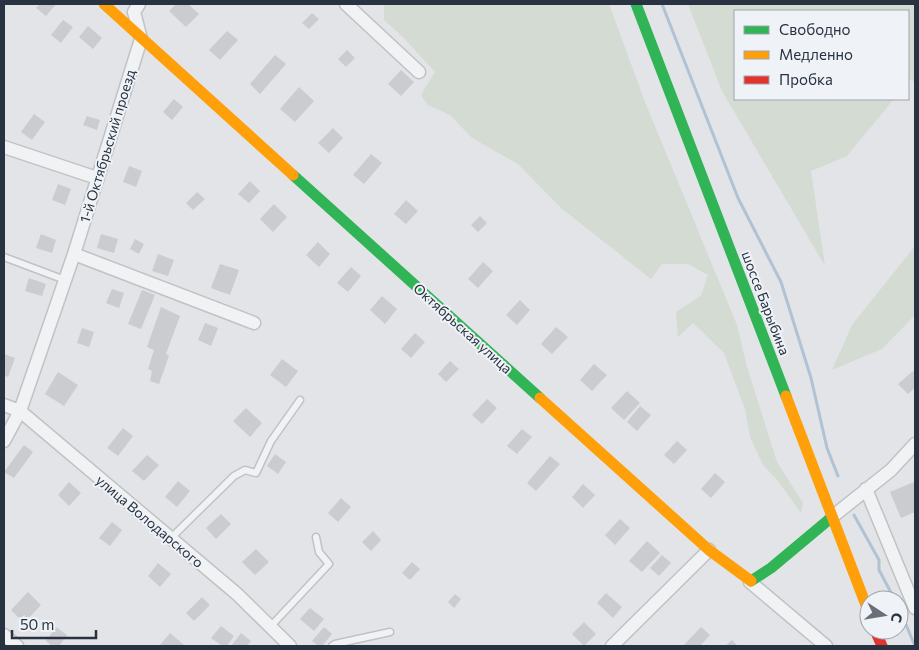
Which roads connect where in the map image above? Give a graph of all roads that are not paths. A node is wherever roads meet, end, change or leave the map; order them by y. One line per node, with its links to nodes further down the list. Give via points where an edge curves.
1 (104, 4): 5 (street, Октябрьская улица)
2 (139, 4): 5 (street, via 134,12)
3 (346, 4): 6 (street)
4 (636, 4): 19 (street, шоссе Барыбина)
5 (141, 38): 8 (street, 1-й Октябрьский проезд); 22 (street, Октябрьская улица)
6 (419, 72)
7 (4, 147): 8 (street)
8 (97, 178): 9 (street, 1-й Октябрьский проезд)
9 (74, 254): 11 (street, 1-й Октябрьский проезд); 12 (street)
10 (4, 257): 11 (lane)
11 (65, 280): 15 (street, 1-й Октябрьский проезд)
12 (254, 323)
13 (300, 400): 21 (lane, via 271,441 256,473 244,470 234,476)
14 (4, 405): 15 (street, улица Володарского)
15 (20, 411): 16 (street, 1-й Октябрьский проезд); 21 (street, улица Володарского)
16 (4, 440)
17 (915, 444): 18 (street, via 891,470)
18 (866, 489): 19 (street); 25 (street)
19 (832, 518): 23 (street); 24 (street, шоссе Барыбина)
20 (316, 537): 26 (lane, via 319,552 329,564)
21 (171, 538): 26 (street, улица Володарского)
22 (709, 550): 23 (street, Октябрьская улица); 32 (street)
23 (750, 582): 33 (street, Октябрьская улица)
24 (860, 590)
25 (915, 608)
26 (270, 627): 30 (street, улица Володарского)
27 (390, 632): 31 (lane)
28 (4, 634): 29 (street)
29 (17, 646)
30 (290, 646)
31 (332, 646)
32 (612, 646)
33 (826, 646)

